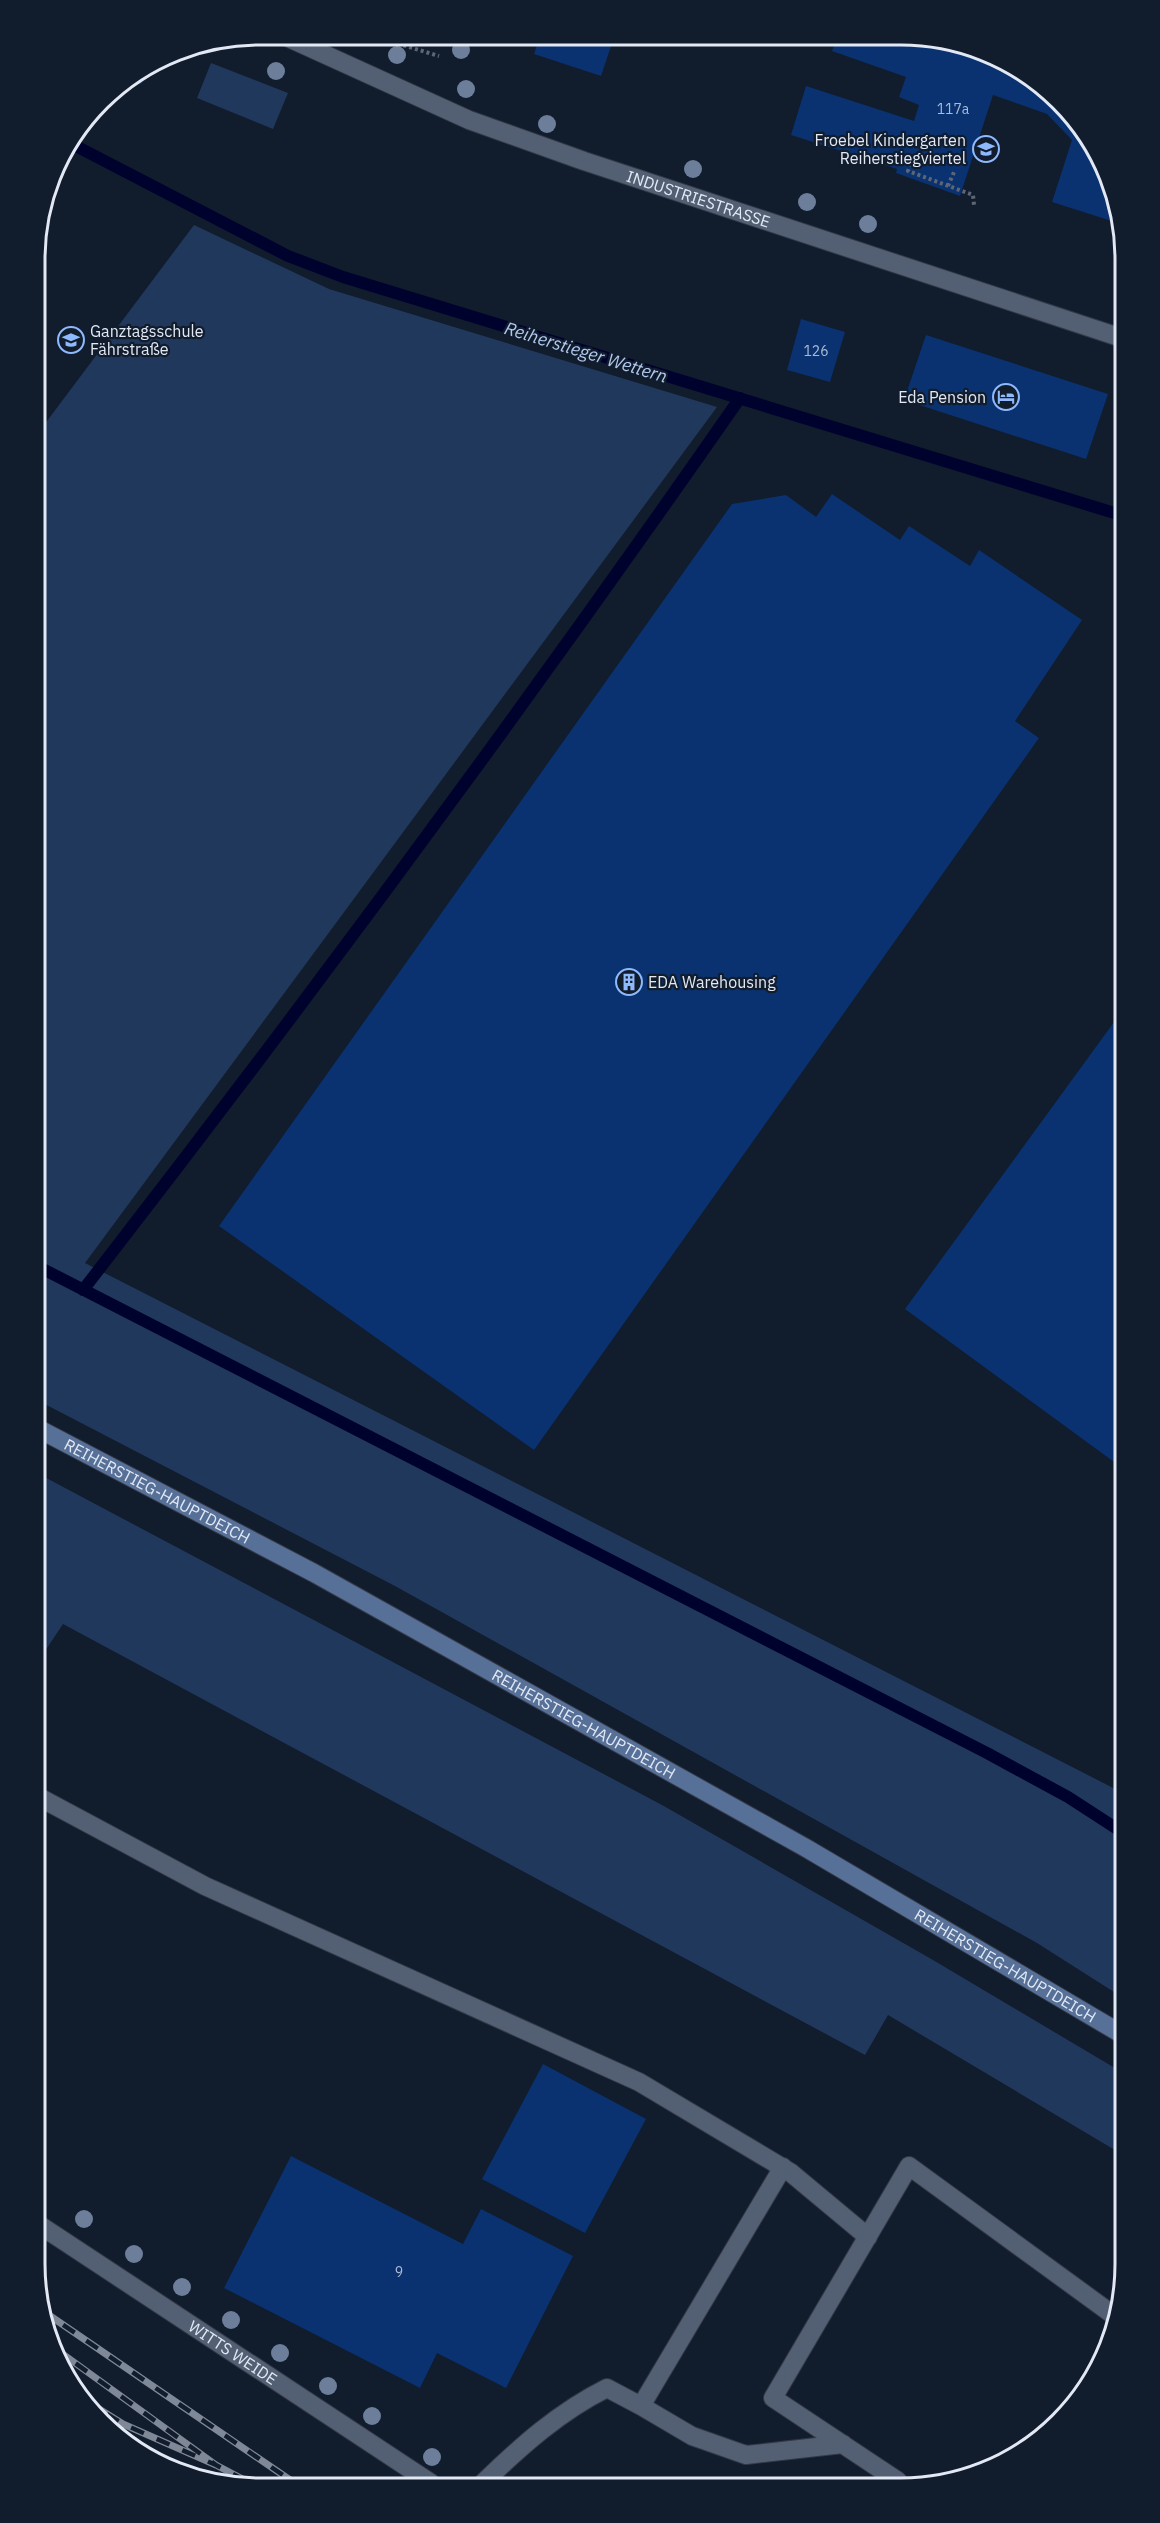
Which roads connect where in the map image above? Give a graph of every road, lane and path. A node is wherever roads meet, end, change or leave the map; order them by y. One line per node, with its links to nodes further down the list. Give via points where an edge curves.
1 (304, 45): 8 (street, INDUSTRIESTRASSE, via 469,120 573,158)
2 (404, 45): 3 (path)
3 (439, 56)
4 (913, 158): 6 (path, via 908,171)
5 (954, 172): 6 (path)
6 (948, 186): 7 (path, via 973,195)
7 (974, 205)
8 (1115, 336)
9 (45, 1432): 11 (main road, REIHERSTIEG-HAUPTDEICH, via 376,1607 806,1848)
10 (45, 1800): 12 (street, via 205,1886 639,2082)
11 (1115, 2030)
12 (783, 2167): 14 (street); 16 (street)
13 (45, 2229): 18 (street, WITTS WEIDE)
14 (868, 2237): 15 (street, via 909,2166); 17 (street, via 773,2397)
15 (1110, 2312)
16 (641, 2406): 17 (street, via 692,2436 746,2455); 19 (street, via 607,2388 575,2404)
17 (843, 2444): 20 (street)
18 (423, 2478)
19 (488, 2478)
20 (894, 2478)

